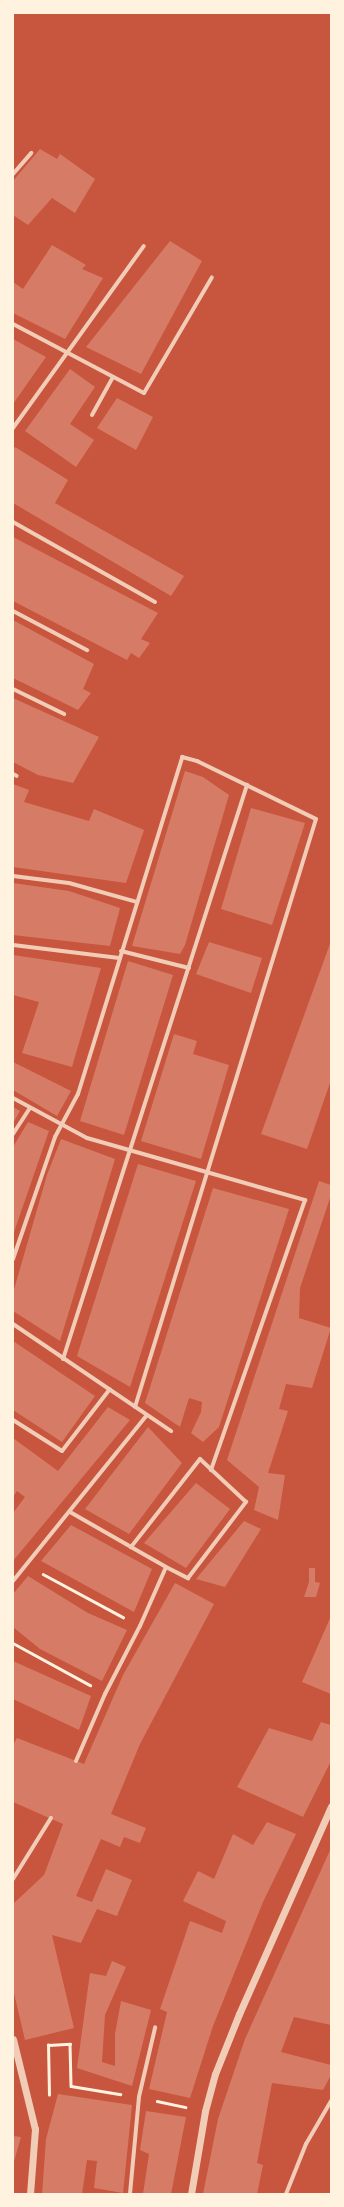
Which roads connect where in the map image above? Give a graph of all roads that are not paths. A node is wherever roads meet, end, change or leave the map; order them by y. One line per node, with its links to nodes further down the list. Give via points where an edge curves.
1 (31, 152): 2 (street)
2 (13, 174)
3 (144, 246): 6 (street)
4 (212, 277): 7 (street, via 144,393)
5 (13, 324): 6 (street)
6 (66, 353): 7 (street); 9 (street)
7 (113, 377): 8 (street)
8 (92, 415)
9 (13, 428)
10 (13, 522): 11 (street)
11 (155, 602)
12 (13, 612): 13 (street)
13 (86, 650)
14 (13, 689): 15 (street)
15 (64, 714)
16 (248, 785): 18 (street, via 197,761 182,758); 22 (street); 28 (street, via 316,819)
17 (13, 876): 18 (street, via 69,883)
18 (137, 902): 20 (street)
19 (13, 945): 21 (street)
20 (121, 951): 21 (street); 22 (street)
21 (119, 958): 25 (street, via 78,1094)
22 (189, 968): 27 (street)
23 (13, 1098): 24 (street)
24 (30, 1108): 25 (street); 26 (street)
25 (60, 1125): 27 (street, via 87,1138); 29 (street)
26 (13, 1134)
27 (130, 1150): 28 (street); 31 (street)
28 (208, 1174): 33 (street); 37 (street, via 305,1200)
29 (13, 1259)
30 (13, 1324): 31 (street)
31 (63, 1359): 32 (street)
32 (110, 1389): 33 (street); 35 (street, via 62,1451)
33 (135, 1407): 34 (street)
34 (147, 1415): 36 (street); 38 (street)
35 (13, 1420)
36 (171, 1432)
37 (211, 1470): 39 (street, via 200,1459); 40 (street, via 246,1502 188,1578)
38 (70, 1512): 39 (street); 41 (street)
39 (131, 1547): 40 (street)
40 (166, 1567): 42 (street)
41 (13, 1582)
42 (76, 1761)
43 (331, 1806): 51 (street, via 215,2074 205,2111)
44 (51, 1818): 45 (street)
45 (13, 1879)
46 (155, 2028): 50 (street, via 139,2098)
47 (13, 2039): 49 (street, via 35,2129)
48 (331, 2101): 52 (street, via 306,2144)
49 (30, 2194)
50 (130, 2194)
51 (191, 2194)
52 (286, 2194)

